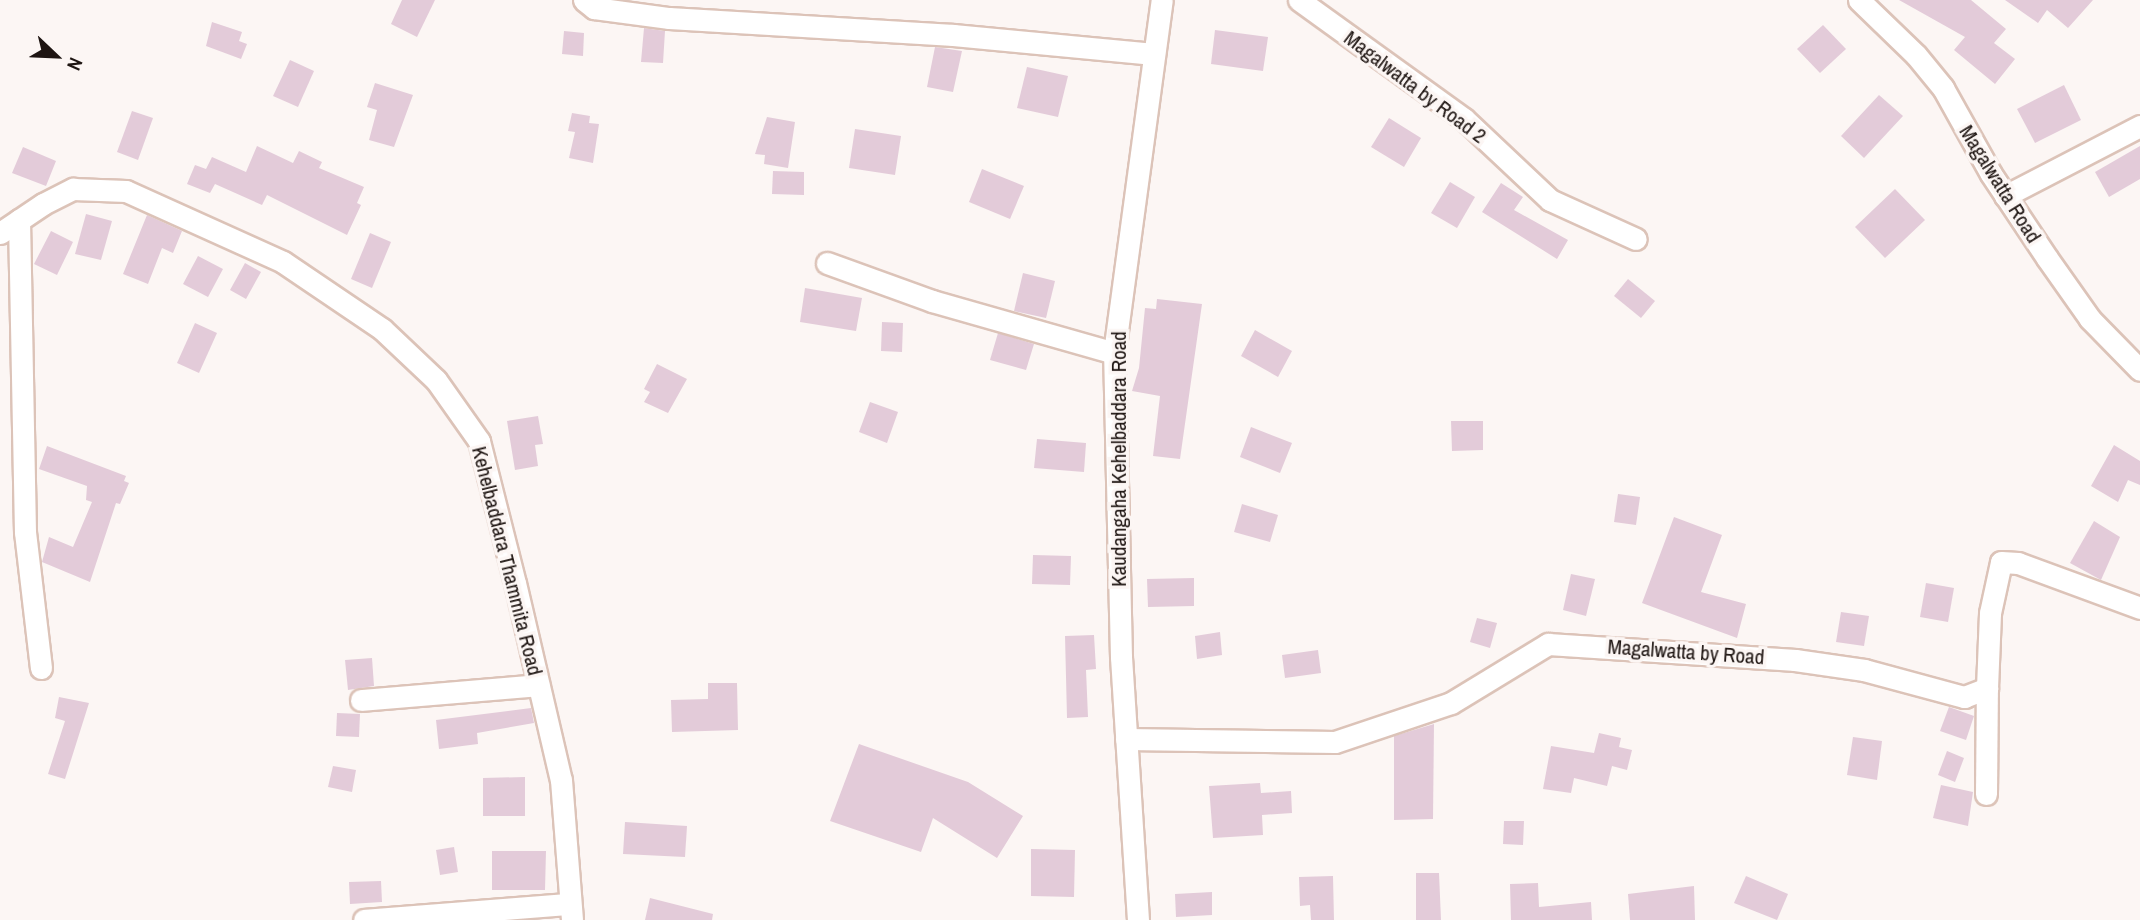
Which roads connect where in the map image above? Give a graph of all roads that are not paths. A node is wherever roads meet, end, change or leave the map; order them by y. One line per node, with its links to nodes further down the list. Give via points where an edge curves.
1 (584, 0): 5 (street, via 594,8 668,18 953,35)
2 (1162, 0): 5 (street, Kaudangaha Kehelbaddara Road)
3 (1300, 0): 10 (street, Magalwatta by Road 2, via 1464,119 1549,200)
4 (1873, 5): 7 (street, Magalwatta Road, via 1943,88)
5 (1154, 54): 12 (street, Kaudangaha Kehelbaddara Road)
6 (2140, 126): 7 (street)
7 (2005, 196): 13 (street, Magalwatta Road, via 2090,320)
8 (19, 220): 9 (street, Kehelbaddara Thammita Road); 15 (street, via 24,532); 16 (street, Kehelbaddara Thammita Road, via 73,190 126,191 273,257 382,328 436,380 479,441)
9 (0, 233)
10 (1636, 239)
11 (827, 263): 12 (street, via 932,301)
12 (1114, 352): 19 (street, Kaudangaha Kehelbaddara Road)
13 (2140, 370)
14 (2140, 608): 17 (street, via 2018,563 2001,562 1990,613)
15 (41, 668)
16 (538, 685): 18 (street); 21 (street, Kehelbaddara Thammita Road, via 561,780)
17 (1987, 688): 19 (street, Magalwatta by Road, via 1964,697 1864,670 1739,653 1548,644 1451,703 1335,742); 20 (street)
18 (361, 700)
19 (1126, 738): 23 (street, Kaudangaha Kehelbaddara Road)
20 (1986, 794)
21 (571, 912): 22 (street)
22 (364, 920)
23 (1138, 920)

